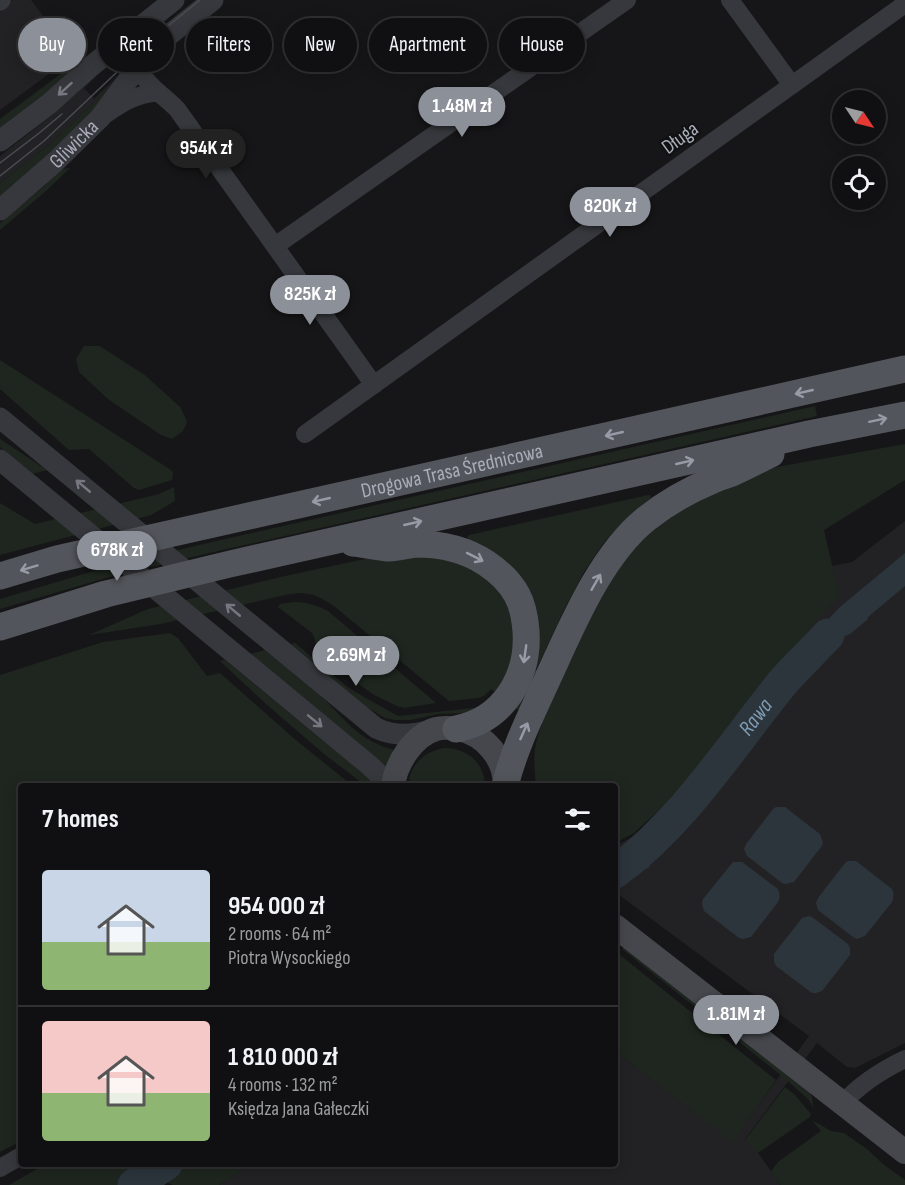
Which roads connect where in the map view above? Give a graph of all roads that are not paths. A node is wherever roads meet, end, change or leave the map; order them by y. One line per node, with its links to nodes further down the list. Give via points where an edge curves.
1 (174, 0): 6 (street)
2 (213, 0): 7 (street, Gliwicka)
3 (627, 0): 16 (street)
4 (730, 0): 11 (street)
5 (895, 6): 11 (street, Długa)
6 (152, 18)
7 (174, 31)
8 (98, 61): 14 (street, one-way to 14)
9 (134, 72): 13 (street, Gliwicka)
10 (139, 72): 12 (street)
11 (792, 85): 18 (street, Długa)
12 (158, 92): 13 (street, via 129,99); 16 (street, via 177,109)
13 (100, 118): 15 (street, Gliwicka)
14 (0, 141)
15 (0, 210)
16 (275, 246): 18 (street)
17 (905, 369): 25 (main road, Drogowa Trasa Średnicowa, one-way to 25, via 57,559)
18 (374, 385): 21 (street, Długa)
19 (905, 414): 22 (main road, Drogowa Trasa Średnicowa, one-way to 19)
20 (0, 418): 27 (street, one-way to 20, via 403,735 376,728)
21 (305, 434)
22 (809, 434): 24 (main road, Drogowa Trasa Średnicowa, one-way to 22); 31 (main road, one-way to 22, via 516,750 569,633 605,567 628,536 644,520 687,492)
23 (0, 460): 28 (street, one-way to 28)
24 (335, 540): 26 (main road, Drogowa Trasa Średnicowa, via 106,594); 27 (main road, one-way to 27, via 390,548 441,545 456,549 486,563 518,596 526,638 519,678 496,711 476,723)
25 (0, 576)
26 (0, 627)
27 (446, 729): 29 (main road, via 419,740 406,754); 30 (main road, via 464,730 492,749 501,764)
28 (388, 783)
29 (392, 783)
30 (505, 783)
31 (506, 783)
32 (618, 928): 34 (main road)
33 (905, 1059): 34 (street, via 868,1081)
34 (842, 1104): 35 (main road)
35 (905, 1152)
36 (18, 1158): 37 (street)
37 (0, 1168)

